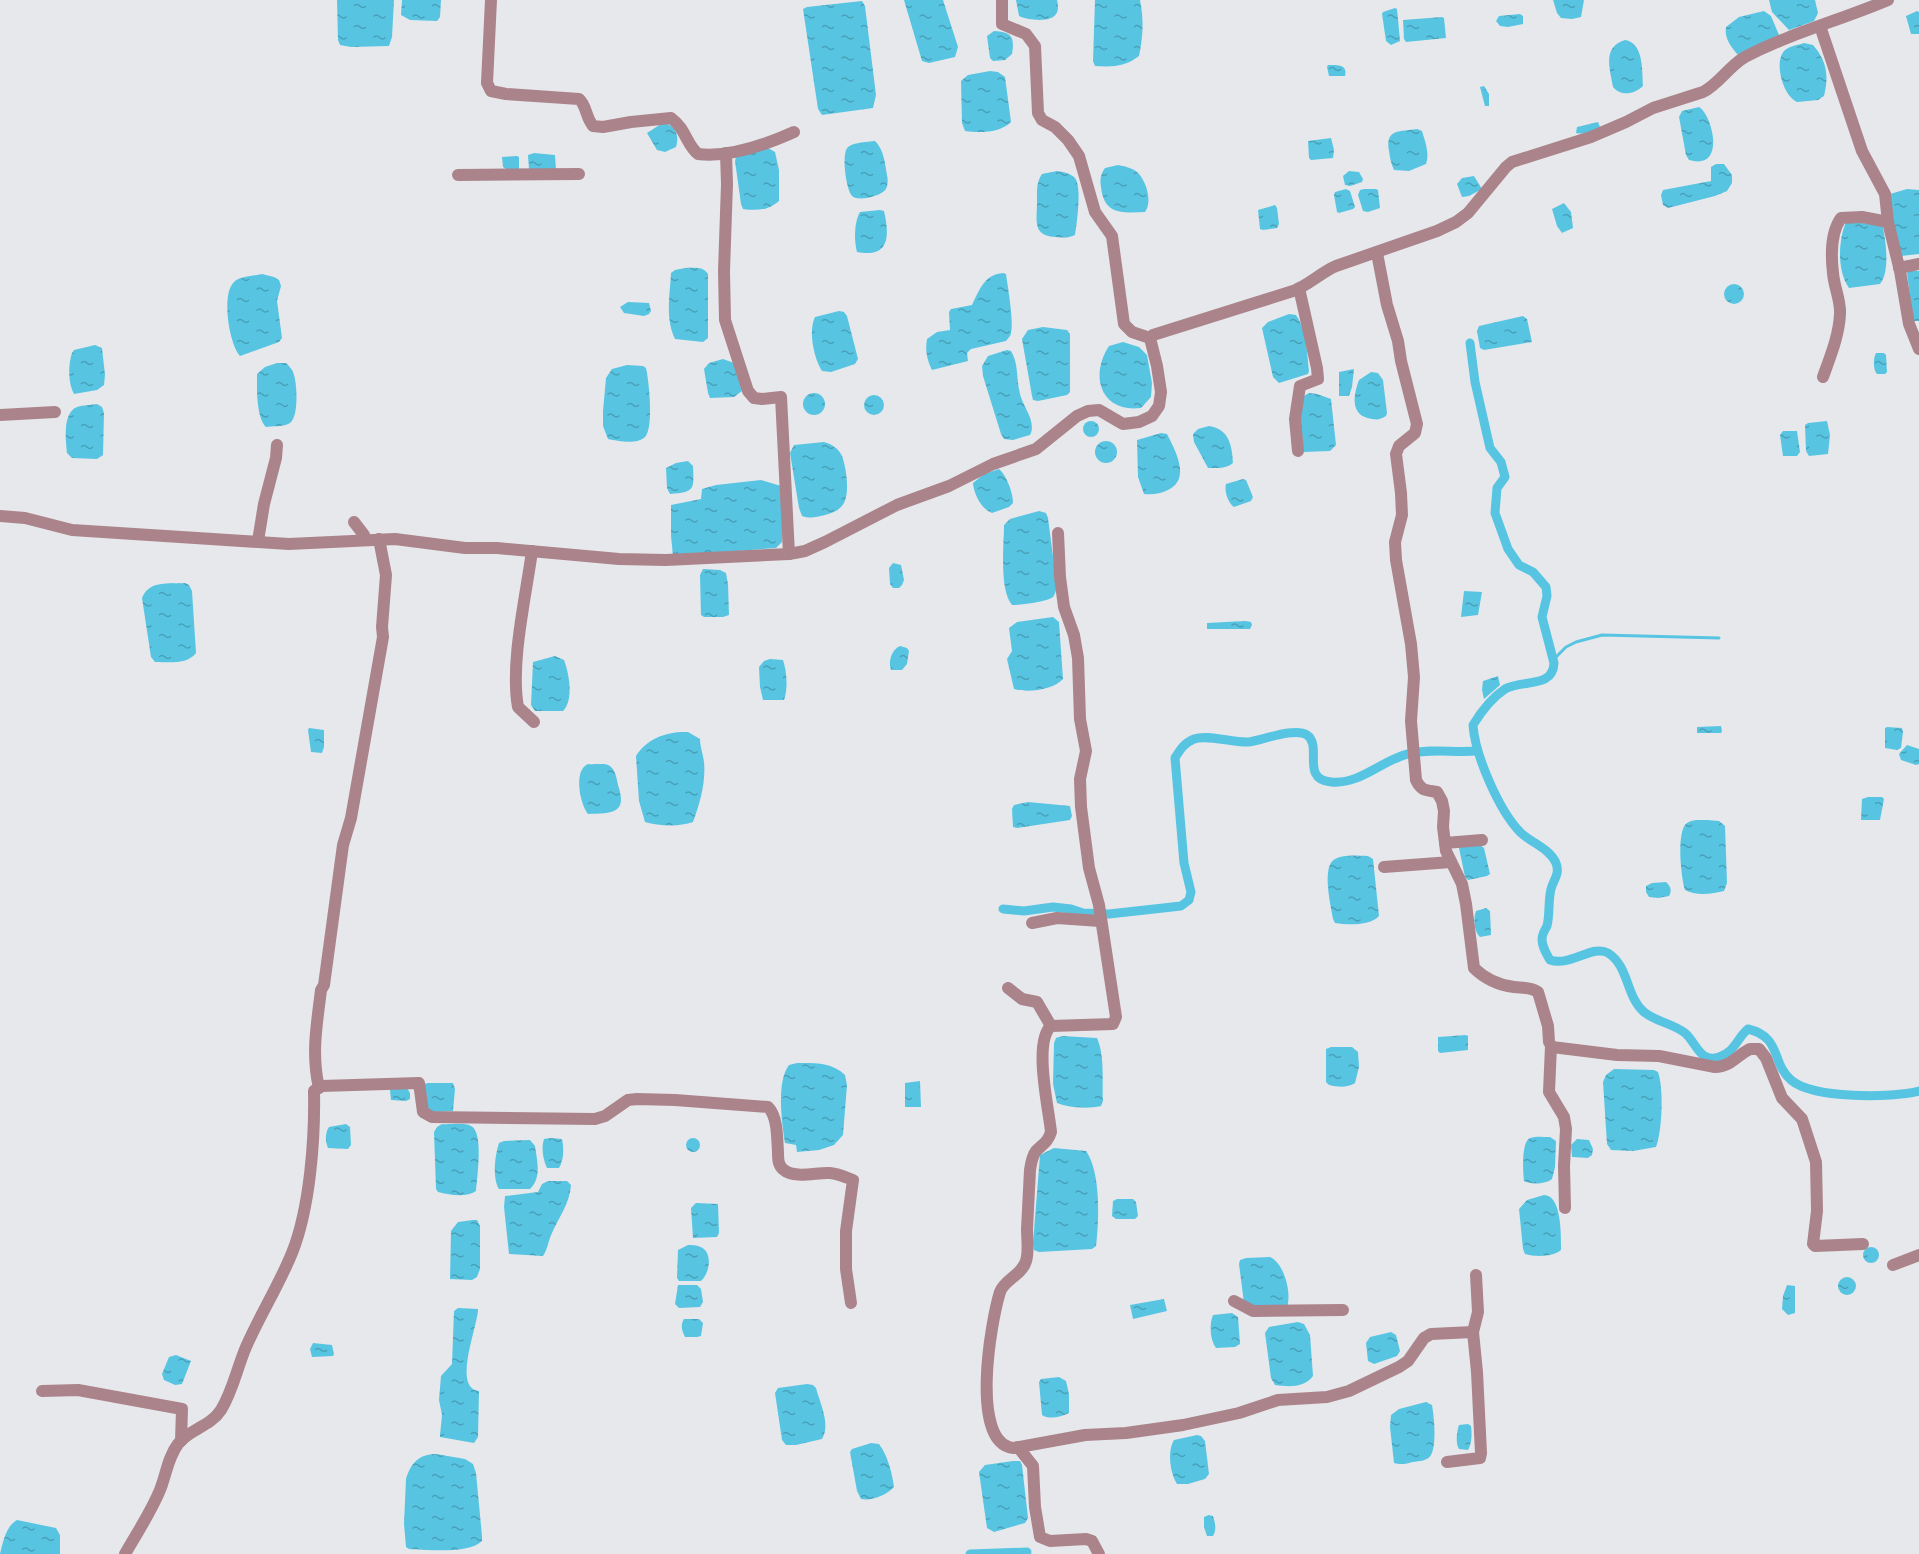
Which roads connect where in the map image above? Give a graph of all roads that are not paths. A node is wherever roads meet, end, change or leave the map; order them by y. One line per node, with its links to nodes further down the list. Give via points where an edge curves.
1 (491, 0): 6 (street, via 487,84 491,91 579,99 593,126 671,118 680,124 698,154)
2 (1002, 0): 15 (street, via 1002,24 1026,34 1035,46 1038,113 1068,140 1079,156 1095,212 1112,236 1124,324 1132,332)
3 (1888, 0): 4 (street)
4 (1820, 26): 9 (street, via 1862,152 1885,194); 10 (street, via 1734,62 1703,92 1653,108 1591,137 1512,162 1456,222)
5 (794, 132): 6 (street)
6 (726, 153): 29 (street, via 725,320 748,391 754,398 781,397)
7 (579, 174): 8 (street)
8 (458, 175)
9 (1888, 222): 12 (street); 17 (street, via 1841,218 1837,225 1833,272 1840,312 1838,335)
10 (1377, 253): 13 (street, via 1323,271); 32 (street, via 1417,424 1415,434 1399,446 1396,454 1402,515 1396,551 1412,644 1411,721 1416,780 1425,791 1437,792 1442,801)
11 (1919, 264): 12 (street)
12 (1899, 268): 14 (street)
13 (1299, 288): 15 (street); 21 (street, via 1318,379 1300,386 1295,419)
14 (1914, 325): 16 (street)
15 (1150, 338): 29 (street, via 1161,392 1160,406 1152,416 1123,424 1099,410 1088,411 1036,449 897,505 805,551)
16 (1919, 349)
17 (1823, 377)
18 (55, 412): 19 (street)
19 (0, 415)
20 (277, 445): 27 (street)
21 (1298, 451)
22 (0, 516): 27 (street, via 72,530)
23 (354, 522): 26 (street)
24 (1058, 533): 35 (street, via 1064,607 1078,658 1080,719 1086,752 1080,778 1082,807)
25 (379, 539): 26 (street); 28 (street); 40 (street, via 386,575 382,637 343,845 315,1028 314,1059)
26 (365, 540): 27 (street, via 310,544)
27 (258, 541)
28 (532, 551): 29 (street, via 666,560); 30 (street, via 516,687 518,707)
29 (789, 554)
30 (534, 722)
31 (1482, 840): 32 (street)
32 (1445, 843): 33 (street)
33 (1451, 862): 34 (street); 39 (street, via 1462,884 1474,968 1504,986 1538,992)
34 (1384, 867)
35 (1100, 920): 36 (street, via 1057,918); 38 (street, via 1116,1017 1113,1023)
36 (1032, 922)
37 (1008, 988): 38 (street, via 1022,999 1037,1002)
38 (1051, 1026): 52 (street, via 1046,1030 1043,1075 1051,1132 1049,1140 1033,1157 1026,1262 1001,1289 987,1367 992,1430 999,1442)
39 (1551, 1046): 41 (street, via 1549,1092 1564,1117 1566,1129); 42 (street, via 1676,1058 1715,1067 1732,1063 1750,1048 1759,1049 1782,1098 1802,1119 1816,1161 1813,1244)
40 (319, 1088): 47 (street, via 419,1083 423,1112 432,1117 595,1119 637,1099 768,1107 774,1118 783,1170 842,1175 853,1180 846,1232); 51 (street, via 314,1091 308,1186 293,1252 245,1348 220,1410 212,1421)
41 (1565, 1208)
42 (1863, 1244)
43 (1919, 1255): 44 (street)
44 (1893, 1265)
45 (1476, 1275): 49 (street, via 1478,1312)
46 (1234, 1301): 48 (street, via 1253,1311)
47 (851, 1303)
48 (1342, 1310)
49 (1473, 1332): 52 (street, via 1431,1334 1399,1367 1327,1396 1278,1400 1183,1425 1085,1435); 53 (street, via 1481,1453 1480,1458)
50 (42, 1391): 51 (street, via 78,1390 182,1410)
51 (181, 1441): 54 (street)
52 (1018, 1447): 55 (street, via 1033,1466 1040,1536 1050,1541 1086,1539 1092,1541)
53 (1447, 1462)
54 (125, 1554)
55 (1099, 1554)

